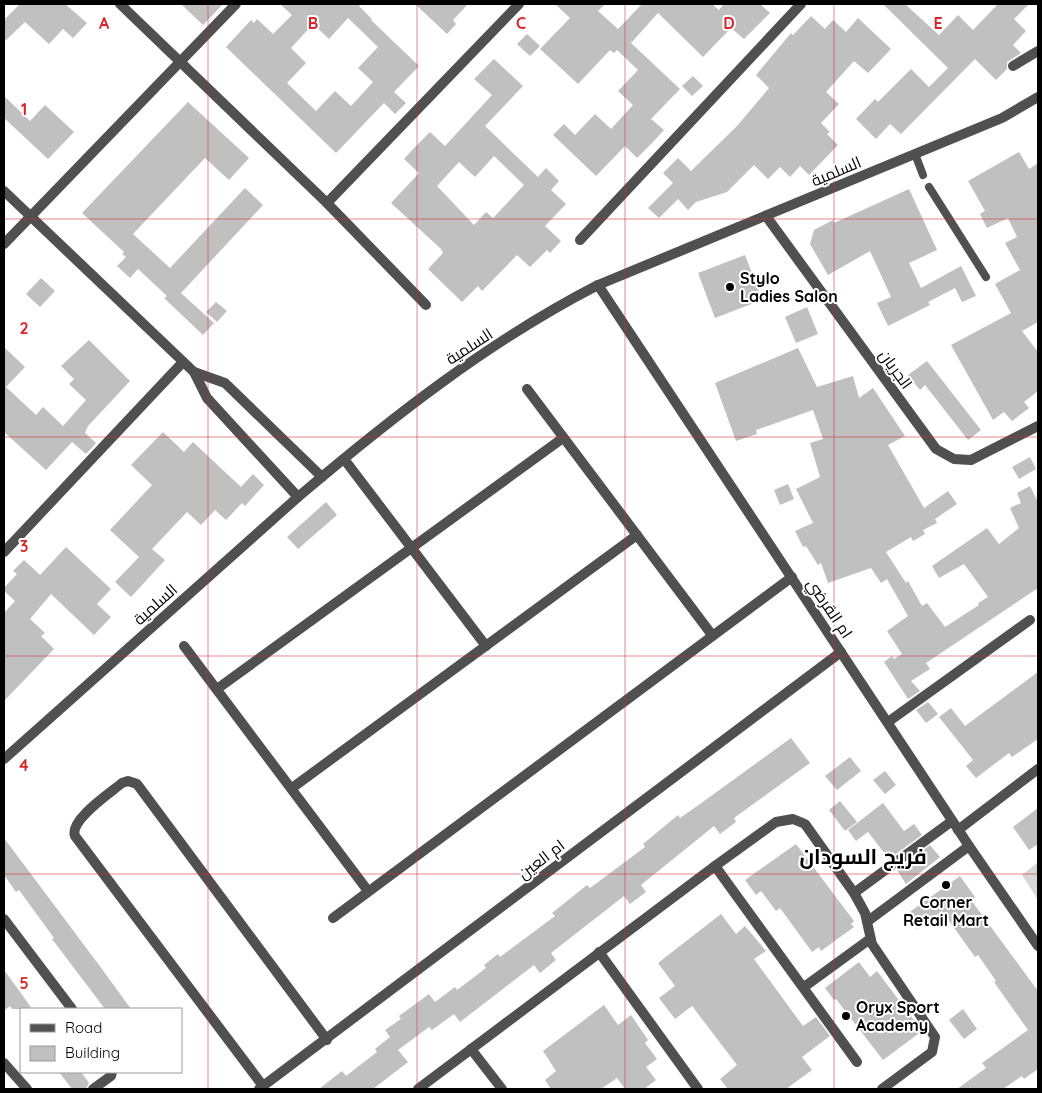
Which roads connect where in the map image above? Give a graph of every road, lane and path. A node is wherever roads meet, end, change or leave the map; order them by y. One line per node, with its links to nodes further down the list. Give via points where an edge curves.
1 (120, 4): 6 (street)
2 (236, 4): 6 (street)
3 (519, 4): 13 (street)
4 (801, 4): 16 (street)
5 (1038, 51): 7 (street)
6 (180, 62): 13 (street); 14 (street)
7 (1013, 66)
8 (1038, 98): 9 (street, السلمية, via 1002,118)
9 (915, 154): 10 (lane); 15 (street, السلمية)
10 (923, 175)
11 (929, 187): 18 (lane)
12 (4, 191): 14 (street)
13 (327, 203): 20 (street)
14 (30, 216): 17 (street); 21 (street)
15 (766, 216): 19 (street, السلمية); 24 (street, الجريان, via 936,449 954,459 971,460)
16 (580, 240)
17 (4, 244)
18 (986, 277)
19 (598, 284): 26 (street, السلمية, via 563,303 426,392); 32 (street, ام القرضي)
20 (426, 305)
21 (183, 362): 22 (street); 31 (street)
22 (194, 372): 27 (street, via 225,383); 28 (street, via 207,398)
23 (527, 389): 25 (street)
24 (1038, 426)
25 (564, 438): 29 (street); 30 (street)
26 (344, 459): 27 (street, السلمية); 30 (street)
27 (322, 477): 28 (street, السلمية)
28 (298, 498): 40 (street, السلمية)
29 (637, 536): 34 (street); 36 (street)
30 (413, 548): 36 (street); 38 (street)
31 (4, 552)
32 (792, 577): 34 (street); 37 (street, ام القرضي)
33 (1030, 620): 39 (street)
34 (712, 635): 47 (street)
35 (184, 646): 38 (street)
36 (486, 646): 42 (street)
37 (841, 652): 39 (street, ام القرضي); 57 (street, ام العين)
38 (217, 689): 42 (street)
39 (888, 722): 43 (street, ام القرضي)
40 (4, 759)
41 (1038, 769): 44 (street)
42 (292, 788): 47 (street)
43 (952, 821): 44 (street, ام القرضي); 48 (street)
44 (958, 830): 45 (street, ام القرضي)
45 (969, 846): 51 (street); 53 (street, ام القرضي)
46 (714, 866): 48 (street, via 776,822 793,819 806,824); 54 (street); 55 (street)
47 (368, 891): 49 (street)
48 (854, 893): 51 (street)
49 (333, 918)
50 (4, 919): 56 (street)
51 (868, 920): 52 (street)
52 (870, 939): 55 (street); 68 (street, via 936,1037 932,1052)
53 (1038, 946)
54 (599, 952): 58 (street); 67 (street)
55 (804, 987): 59 (street)
56 (71, 1008)
57 (327, 1040): 62 (street, ام العين); 62 (street, via 137,784 122,783 76,822 75,836)
58 (471, 1049): 65 (street); 66 (street)
59 (857, 1062)
60 (4, 1063): 63 (street)
61 (112, 1073): 64 (street)
62 (261, 1088)
63 (28, 1089)
64 (93, 1089)
65 (418, 1089)
66 (502, 1089)
67 (698, 1089)
68 (882, 1089)

